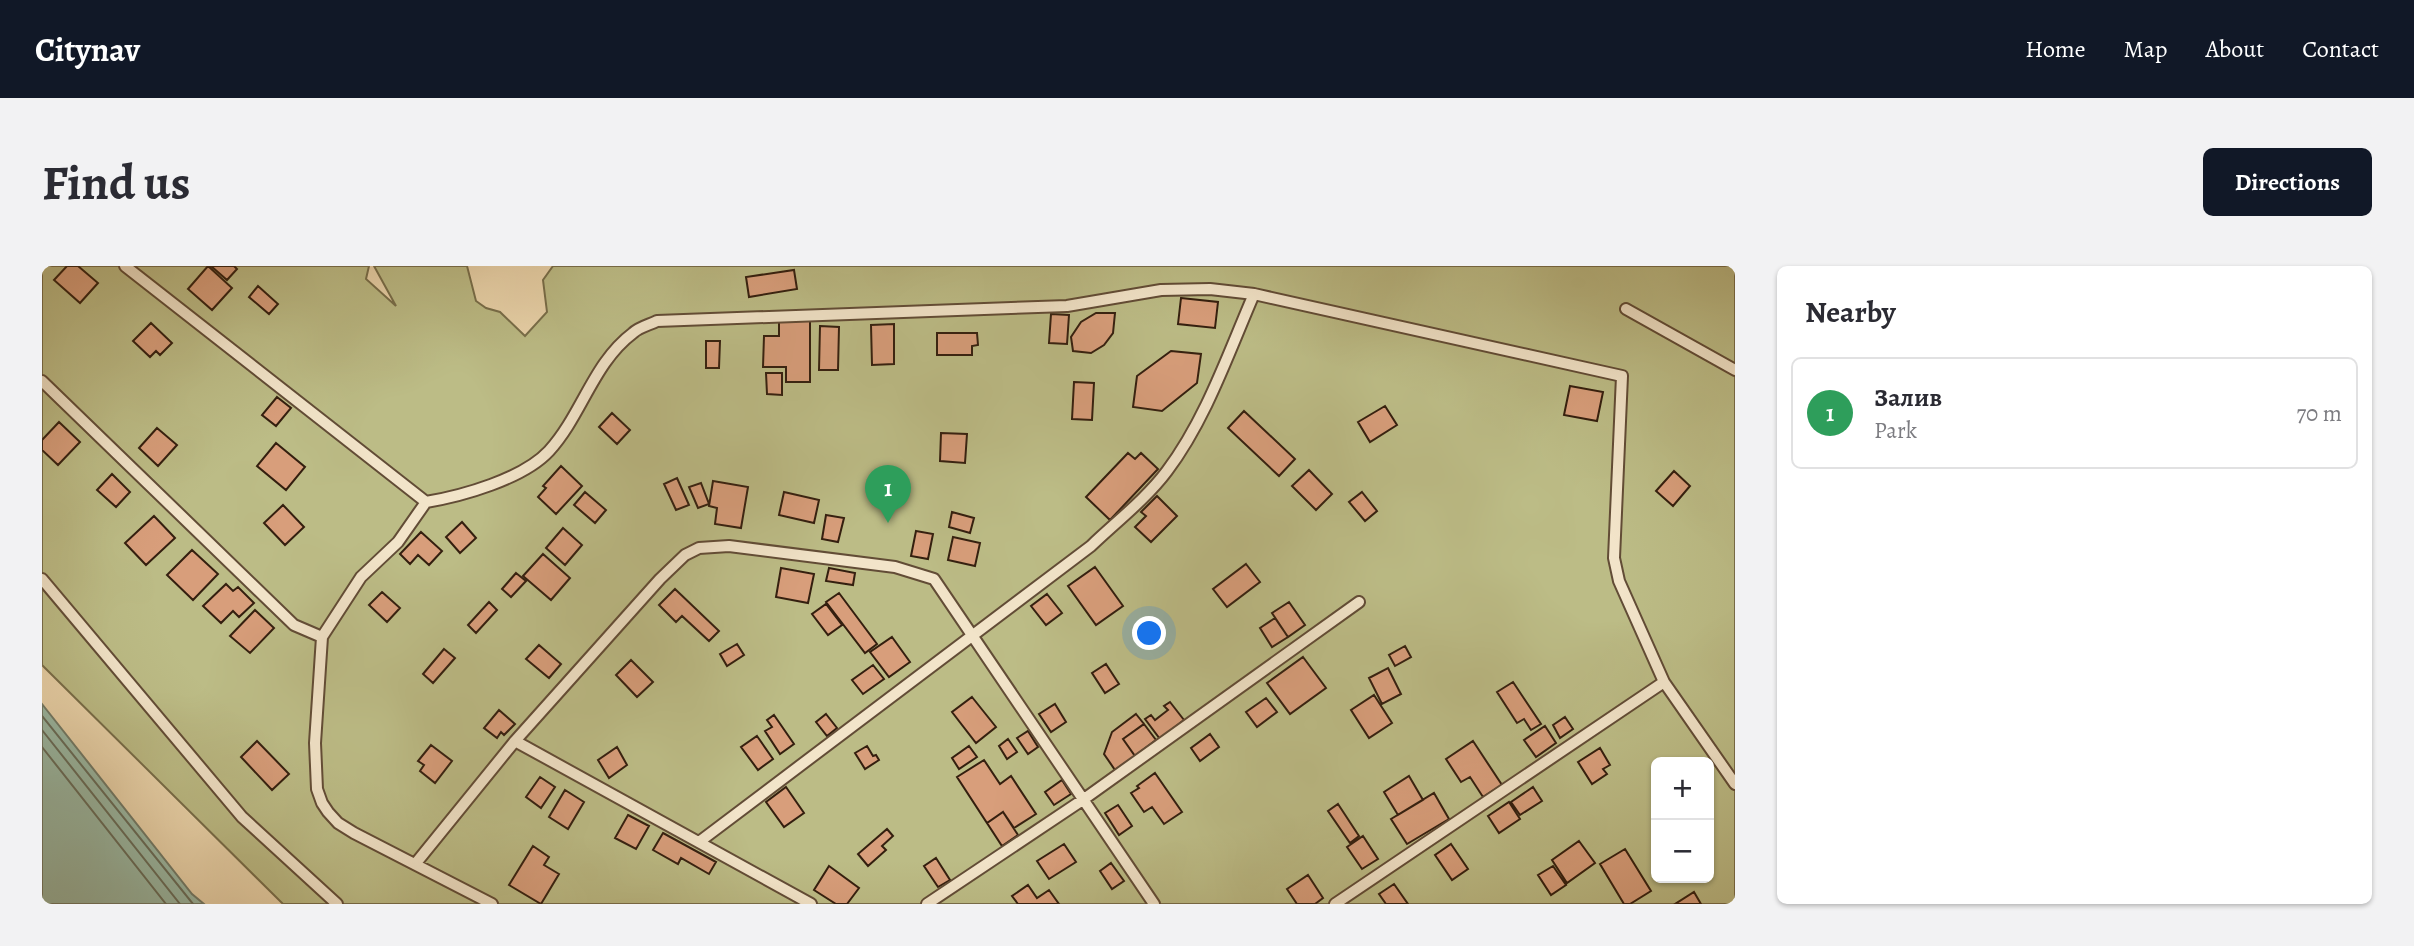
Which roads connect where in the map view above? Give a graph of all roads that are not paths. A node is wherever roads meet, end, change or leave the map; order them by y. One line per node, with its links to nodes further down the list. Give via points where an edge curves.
1 (125, 266): 6 (lane)
2 (1254, 294): 6 (lane, via 1161,290 1067,306 657,321 615,348 547,454 524,470 462,496); 10 (lane, via 1188,442 1165,474 1091,546); 11 (lane, via 1622,376 1614,558 1619,582)
3 (1626, 309): 4 (lane)
4 (1735, 370)
5 (42, 381): 9 (lane, via 294,625)
6 (426, 502): 9 (lane, via 398,542 361,577)
7 (42, 579): 17 (lane, via 242,817)
8 (1359, 602): 14 (lane)
9 (323, 636): 16 (lane, via 315,743 322,803 338,823)
10 (973, 637): 12 (lane, via 934,579 895,567 729,546 699,548 660,579); 14 (lane); 15 (lane)
11 (1664, 682): 13 (lane); 22 (lane)
12 (515, 741): 15 (lane); 16 (lane)
13 (1735, 784)
14 (1084, 799): 20 (lane); 21 (lane)
15 (699, 842): 19 (lane)
16 (416, 863): 18 (lane)
17 (337, 904)
18 (492, 904)
19 (811, 904)
20 (927, 904)
21 (1154, 904)
22 (1335, 904)

